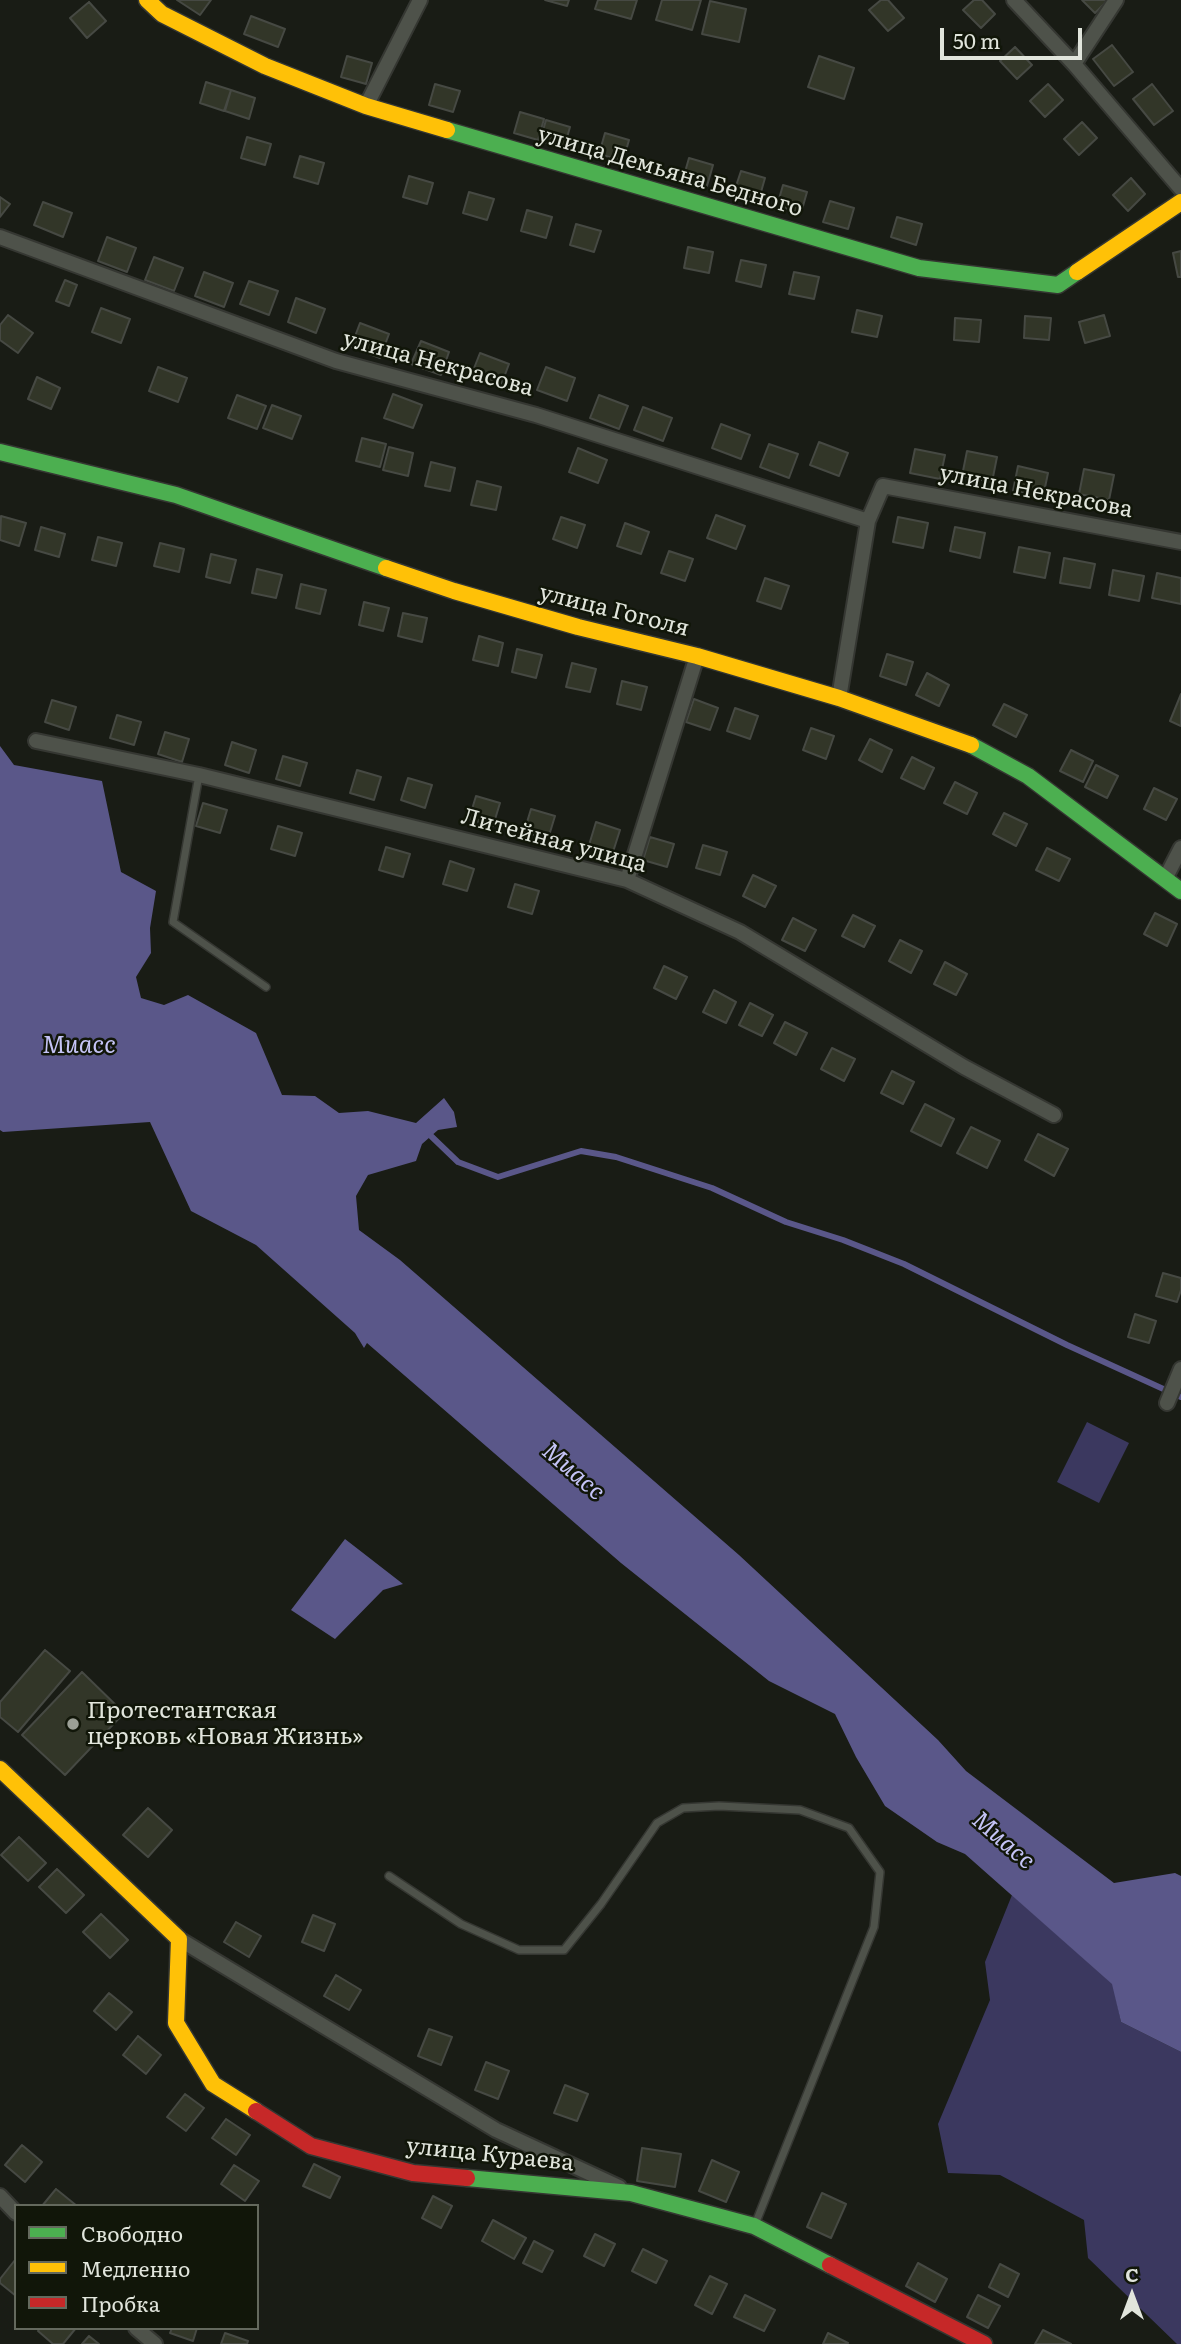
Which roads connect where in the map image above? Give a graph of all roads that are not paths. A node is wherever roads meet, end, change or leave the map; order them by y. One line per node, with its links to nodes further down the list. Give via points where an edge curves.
1 (147, 0): 6 (street, улица Демьяна Бедного, via 162,14 265,66)
2 (420, 0): 6 (street)
3 (1014, 0): 5 (street)
4 (1116, 0): 5 (street)
5 (1074, 64): 7 (street)
6 (366, 106): 8 (street, улица Демьяна Бедного, via 919,268 1046,284 1058,285)
7 (1181, 189)
8 (1181, 202)
9 (0, 237): 11 (street, улица Некрасова, via 336,361 536,415)
10 (0, 452): 13 (street, улица Гоголя, via 176,495 454,591)
11 (868, 521): 12 (street, улица Некрасова, via 883,486); 14 (street)
12 (1181, 542)
13 (697, 656): 14 (street, улица Гоголя); 19 (street)
14 (839, 698): 18 (street, улица Гоголя, via 963,741 1028,776)
15 (36, 741): 16 (street, Литейная улица)
16 (199, 775): 19 (street, Литейная улица); 21 (lane, via 173,922)
17 (1181, 848): 18 (street)
18 (1165, 879): 20 (street, улица Гоголя)
19 (627, 880): 22 (street, Литейная улица, via 740,932 964,1067)
20 (1181, 891)
21 (266, 987)
22 (1054, 1115)
23 (1179, 1375): 24 (street)
24 (1167, 1403)
25 (0, 1769): 27 (street)
26 (389, 1876): 31 (lane, via 461,1924 519,1950 564,1950 657,1823 683,1808 800,1810 849,1828 880,1872 874,1927)
27 (179, 1939): 28 (street, via 496,2130); 28 (street, улица Кураева, via 176,2024 213,2084 311,2146 413,2172)
28 (631, 2193): 31 (street, улица Кураева)
29 (0, 2196): 30 (street)
30 (14, 2211)
31 (754, 2226): 34 (street, улица Кураева)
32 (138, 2330): 33 (street)
33 (155, 2344)
34 (984, 2344)

